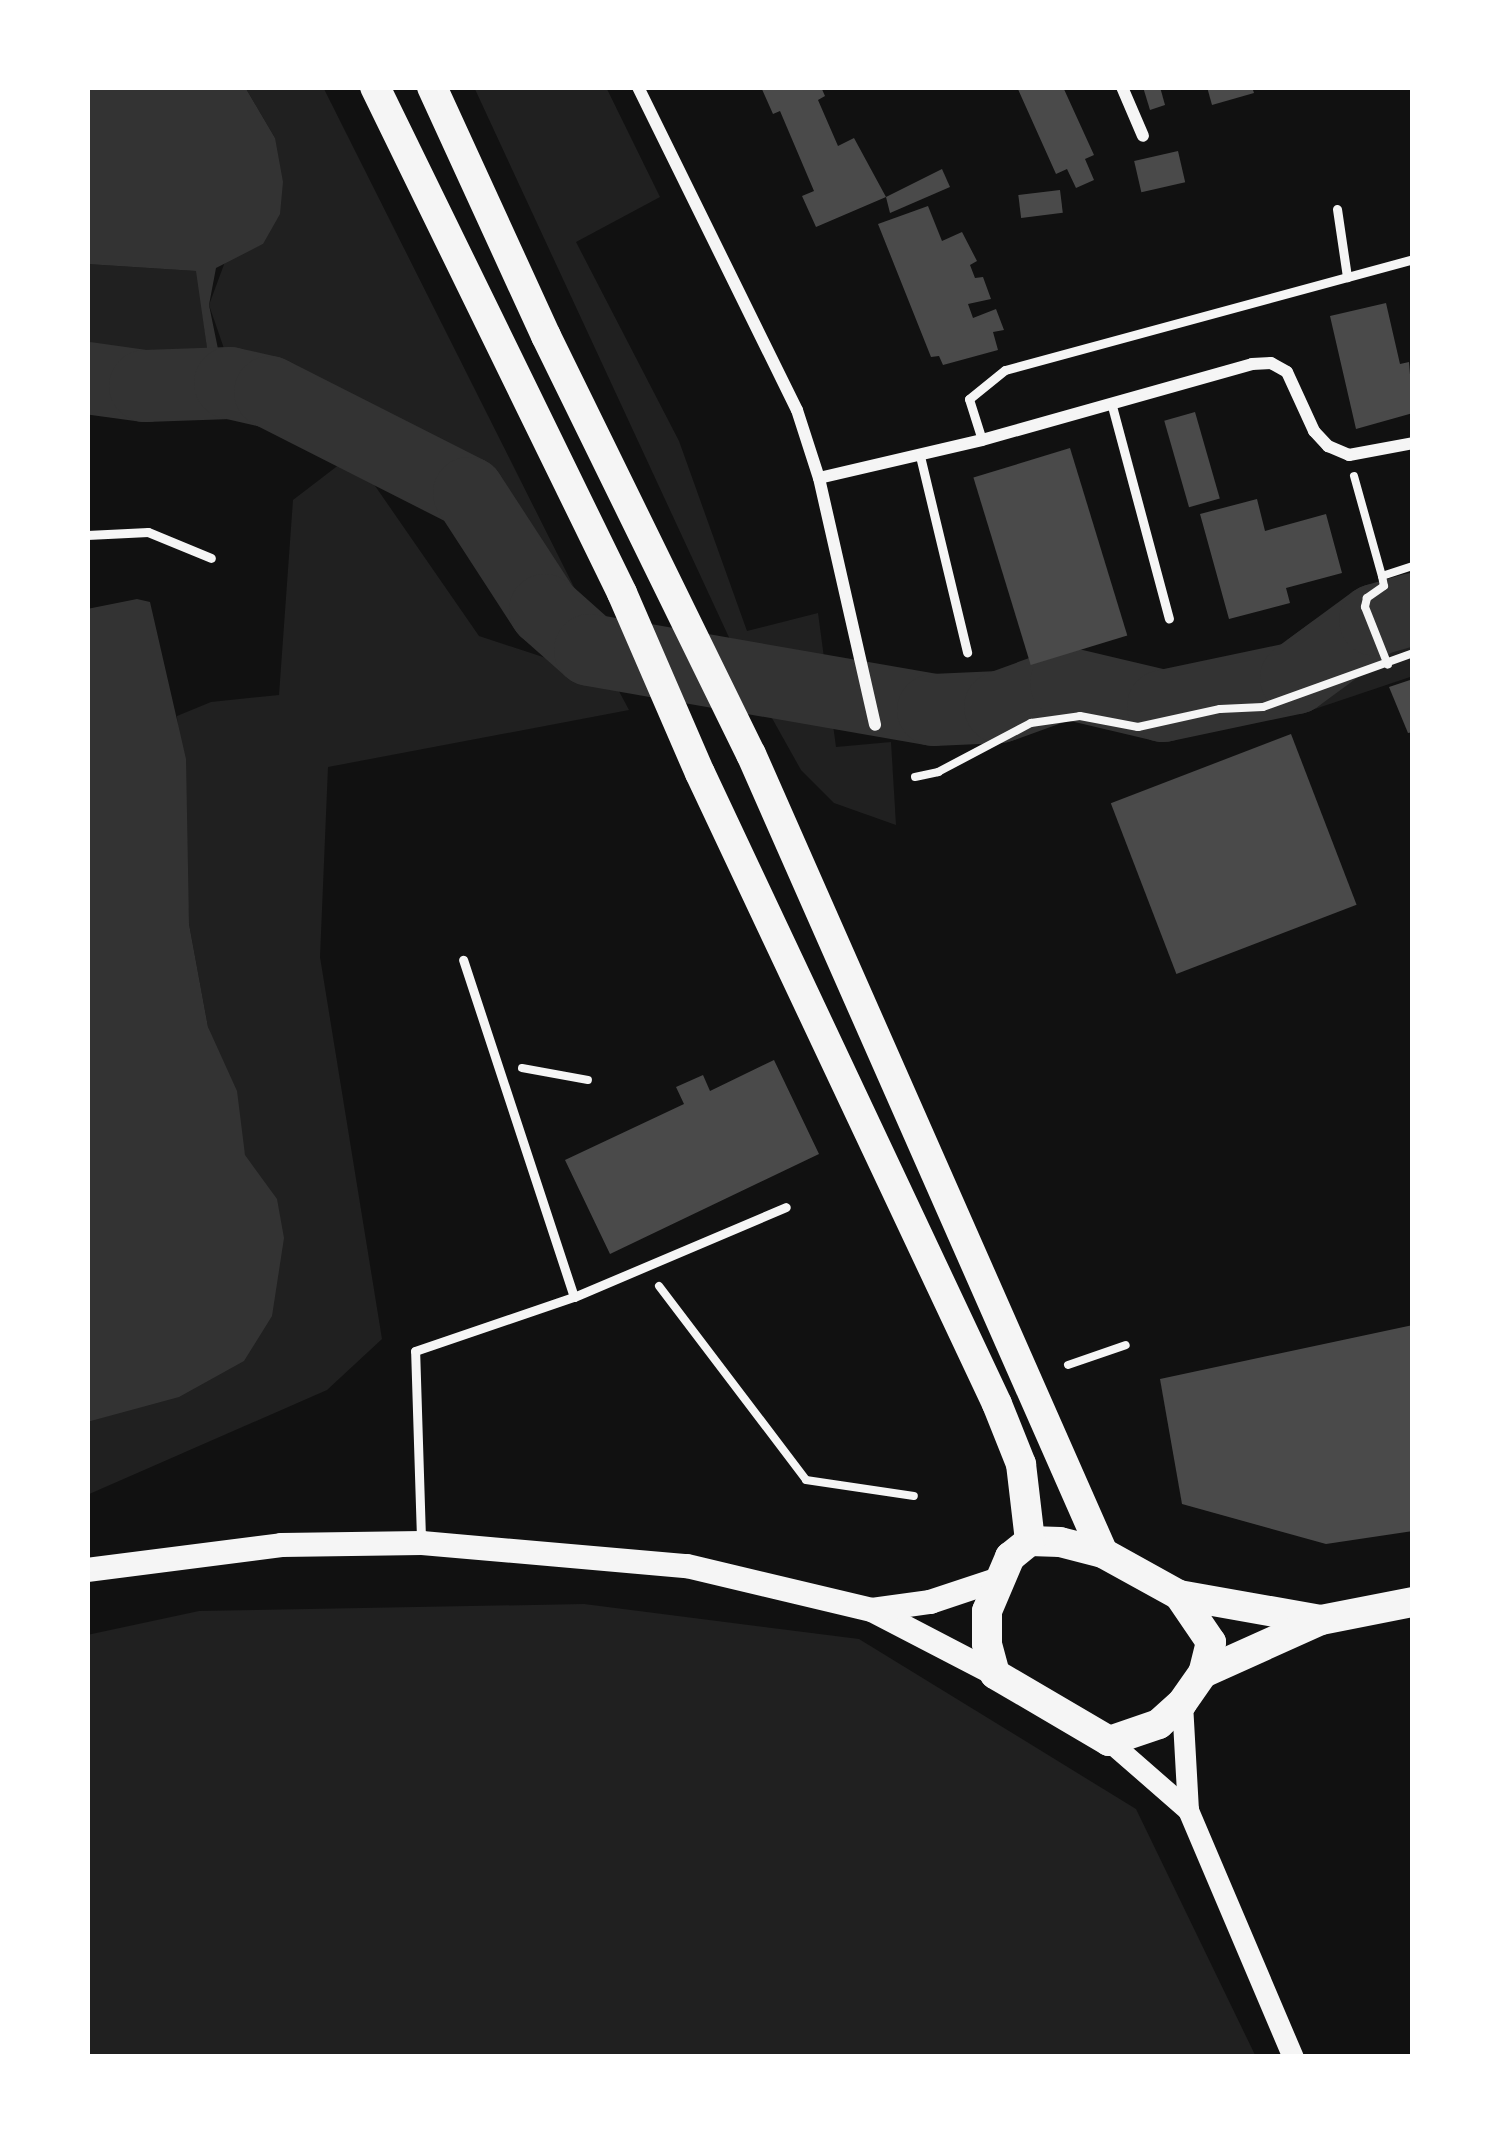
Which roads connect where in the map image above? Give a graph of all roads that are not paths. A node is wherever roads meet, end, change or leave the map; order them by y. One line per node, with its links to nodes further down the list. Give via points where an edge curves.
1 (374, 87): 21 (main road, via 622,593)
2 (432, 87): 19 (main road)
3 (638, 87): 13 (street, via 750,308)
4 (1122, 87): 5 (street)
5 (1143, 136)
6 (1337, 209): 8 (lane)
7 (1413, 260): 8 (lane)
8 (1347, 277): 10 (lane, via 1005,370 969,399)
9 (1112, 406): 10 (street); 11 (street, via 1271,363 1287,371 1314,431 1348,455); 16 (lane)
10 (982, 440): 12 (street)
11 (1413, 443)
12 (920, 456): 13 (street); 17 (lane)
13 (819, 478): 18 (street)
14 (87, 535): 15 (lane, via 148,532)
15 (211, 559)
16 (1169, 619)
17 (967, 652)
18 (875, 725)
19 (793, 850): 21 (main road, via 768,884); 26 (main road)
20 (463, 960): 23 (lane)
21 (807, 1000): 24 (main road, via 997,1404 1021,1464)
22 (786, 1207): 23 (lane)
23 (574, 1298): 25 (lane, via 415,1352)
24 (1030, 1541): 26 (main road); 28 (main road)
25 (422, 1544): 27 (main road, via 281,1544); 31 (main road, via 687,1566)
26 (1103, 1553): 29 (main road)
27 (87, 1570)
28 (996, 1580): 31 (main road); 34 (main road, via 987,1612)
29 (1179, 1595): 32 (main road); 33 (main road, via 1211,1642)
30 (1413, 1602): 32 (main road)
31 (872, 1610): 34 (main road)
32 (1321, 1620): 33 (main road)
33 (1203, 1672): 35 (main road)
34 (995, 1674): 36 (main road)
35 (1182, 1703): 36 (main road, via 1159,1724); 37 (street)
36 (1109, 1741): 37 (street)
37 (1188, 1810): 38 (street)
38 (1293, 2057)

